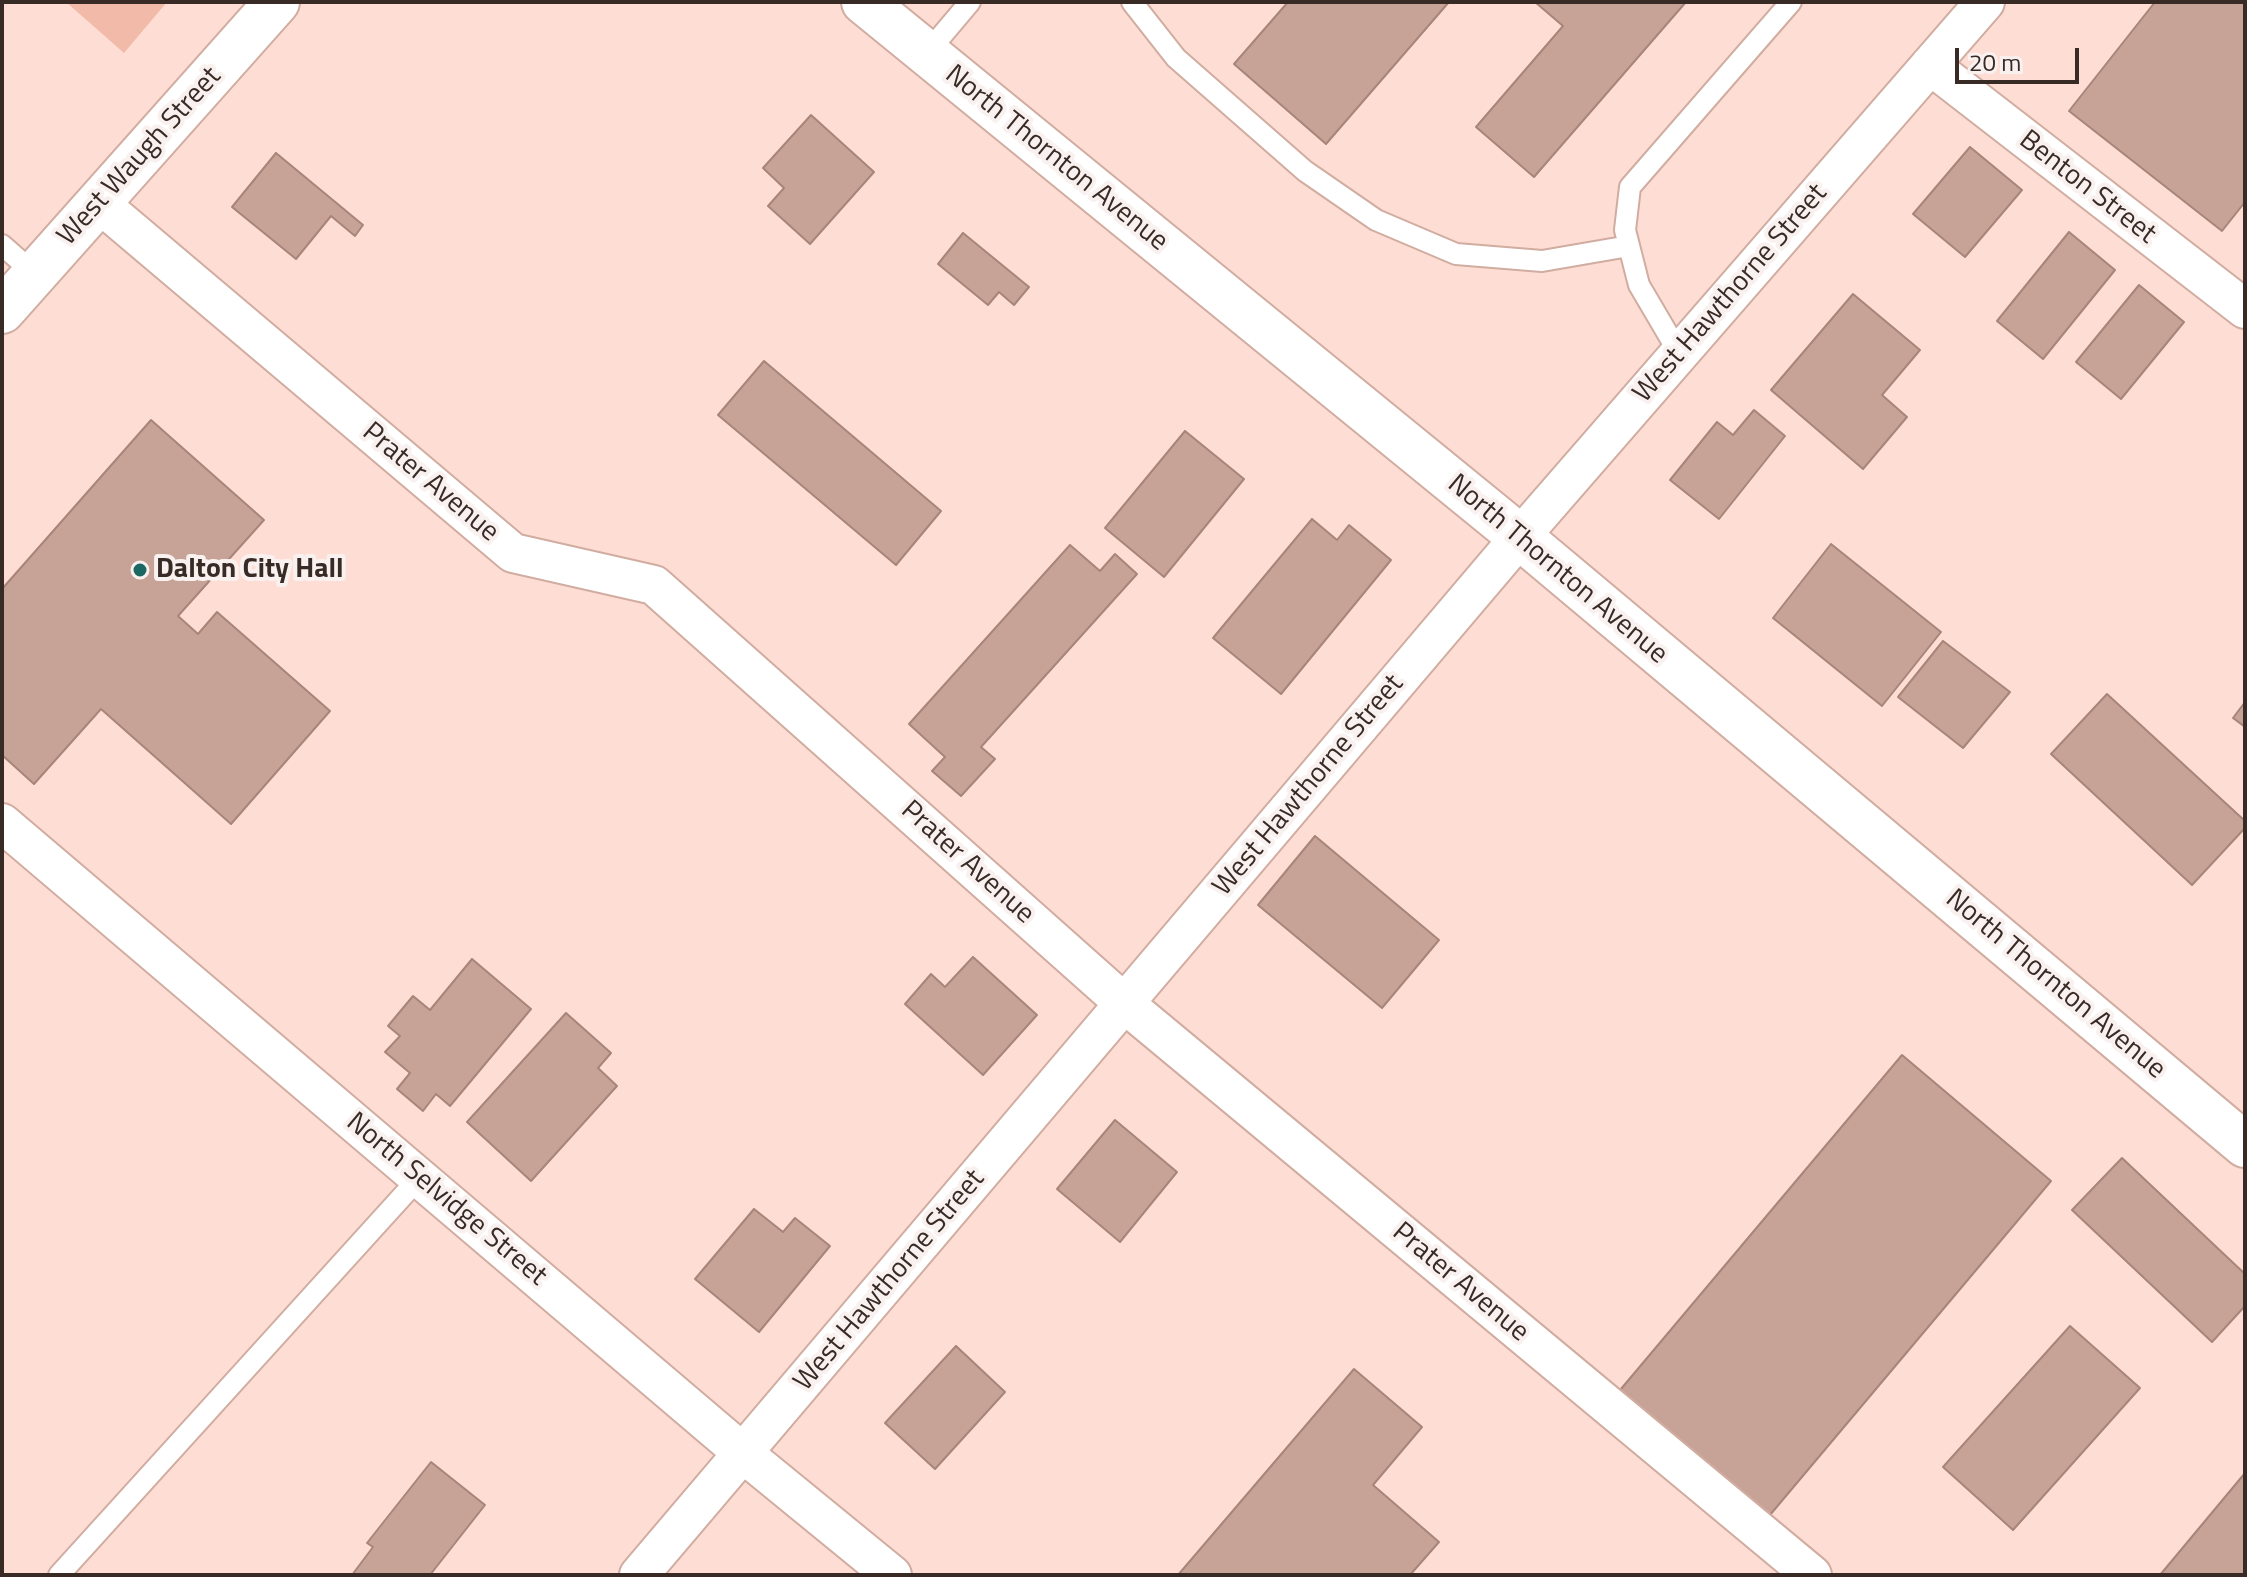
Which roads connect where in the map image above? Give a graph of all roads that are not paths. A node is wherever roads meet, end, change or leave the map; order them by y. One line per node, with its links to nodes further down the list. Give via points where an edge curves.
1 (277, 2): 9 (main road, West Waugh Street)
2 (864, 2): 7 (main road, North Thornton Avenue)
3 (970, 2): 7 (lane)
4 (1132, 2): 11 (lane, via 1176,58 1305,171 1376,220 1456,254 1542,261)
5 (1791, 2): 11 (lane, via 1630,187 1625,230)
6 (1985, 2): 8 (street, West Hawthorne Street)
7 (927, 53): 16 (main road, North Thornton Avenue)
8 (1930, 65): 13 (street, Benton Street); 15 (street, West Hawthorne Street)
9 (99, 203): 12 (main road, West Waugh Street); 18 (street, Prater Avenue, via 513,553 654,585)
10 (2, 245): 12 (lane)
11 (1629, 246): 15 (lane, via 1639,285)
12 (35, 274): 14 (main road, West Waugh Street)
13 (2245, 309)
14 (2, 311)
15 (1679, 353): 16 (street, West Hawthorne Street)
16 (1520, 537): 18 (street, West Hawthorne Street); 19 (main road, North Thornton Avenue)
17 (2, 823): 20 (street, North Selvidge Street)
18 (1125, 1004): 21 (street, West Hawthorne Street); 25 (street, Prater Avenue)
19 (2245, 1145)
20 (419, 1178): 21 (street, North Selvidge Street); 22 (lane)
21 (744, 1454): 23 (street, West Hawthorne Street); 24 (street, North Selvidge Street)
22 (59, 1575)
23 (639, 1575)
24 (892, 1575)
25 (1812, 1575)

